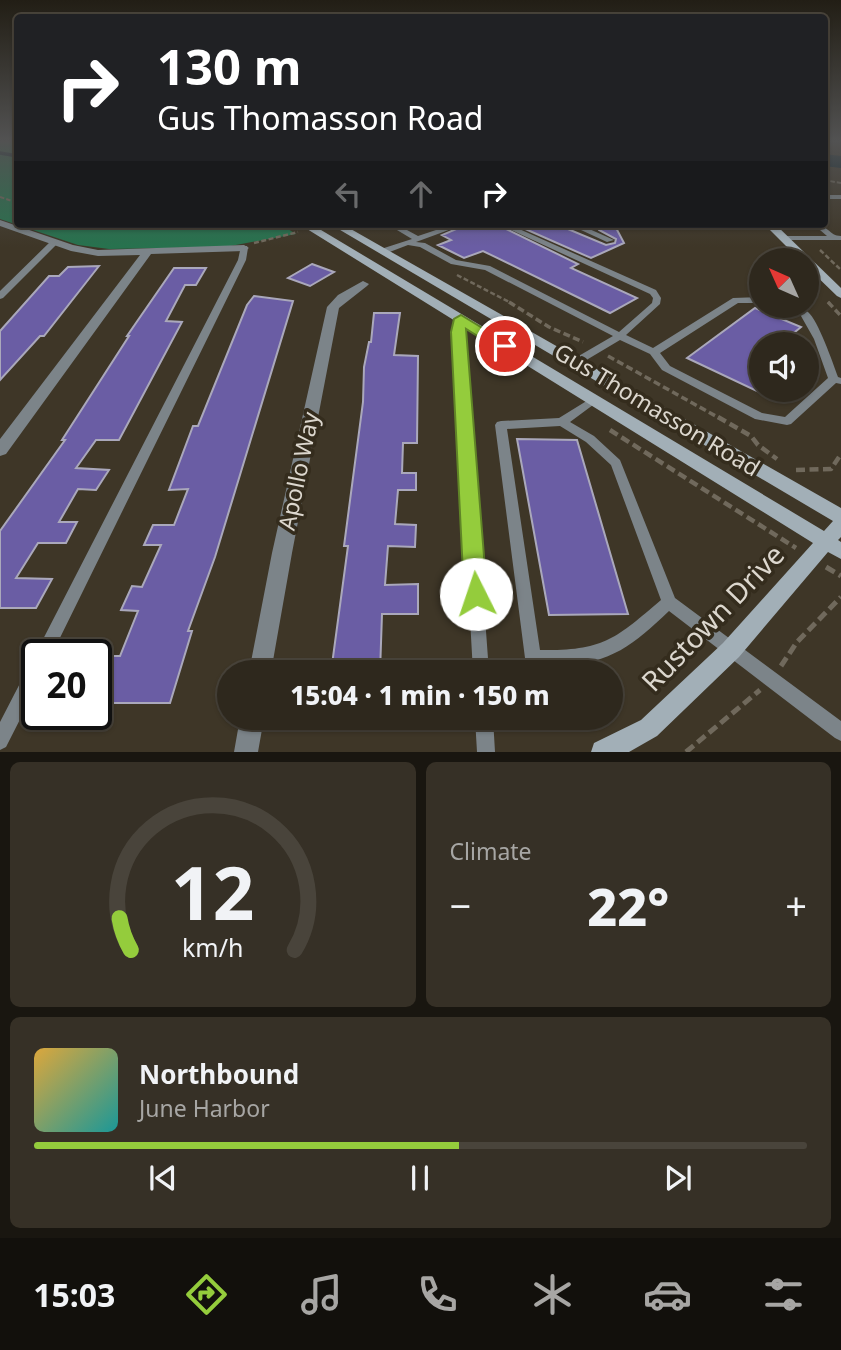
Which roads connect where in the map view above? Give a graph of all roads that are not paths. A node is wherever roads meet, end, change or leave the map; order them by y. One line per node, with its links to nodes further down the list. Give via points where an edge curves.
1 (3, 226): 14 (street)
2 (302, 228): 25 (main road, Gus Thomasson Road)
3 (342, 228): 17 (main road, Gus Thomasson Road)
4 (398, 228): 12 (lane)
5 (450, 228): 12 (lane)
6 (511, 228): 26 (lane, via 653,292 656,304)
7 (582, 228): 13 (lane)
8 (773, 228): 10 (main road)
9 (823, 228): 11 (lane)
10 (783, 238): 11 (lane); 20 (main road)
11 (838, 238)
12 (418, 239): 15 (lane)
13 (610, 240)
14 (55, 242): 18 (street, via 98,253); 21 (lane)
15 (407, 243): 17 (lane); 26 (lane, via 422,245 454,262 487,268)
16 (238, 248): 18 (street); 37 (lane, via 242,260)
17 (384, 251): 23 (main road, Gus Thomasson Road)
18 (147, 253): 32 (street)
19 (362, 284): 39 (street, Apollo Way, via 334,307)
20 (841, 294)
21 (0, 296)
22 (749, 300): 27 (lane, via 736,300)
23 (483, 309): 25 (main road); 28 (main road, Gus Thomasson Road)
24 (807, 318): 29 (lane)
25 (461, 319): 30 (main road, Gus Thomasson Road); 40 (lane)
26 (620, 336): 27 (lane); 28 (lane)
27 (654, 352): 29 (lane, via 666,368 689,380 759,416 787,421)
28 (574, 363): 33 (main road, Gus Thomasson Road)
29 (837, 380)
30 (593, 400): 31 (lane); 35 (main road, Gus Thomasson Road)
31 (562, 422): 36 (lane, via 616,463); 36 (lane, via 502,425 533,658 595,653 623,641)
32 (0, 450)
33 (841, 517)
34 (841, 524): 35 (main road, Rustown Drive)
35 (826, 550): 38 (main road, Rustown Drive)
36 (669, 602): 38 (lane)
37 (52, 639)
38 (731, 650): 44 (lane); 48 (main road, Rustown Drive, via 649,727)
39 (262, 660)
40 (480, 660)
41 (21, 700): 45 (lane)
42 (250, 730): 46 (street)
43 (485, 730): 47 (lane)
44 (841, 732)
45 (0, 741)
46 (246, 751)
47 (486, 751)
48 (603, 751)

